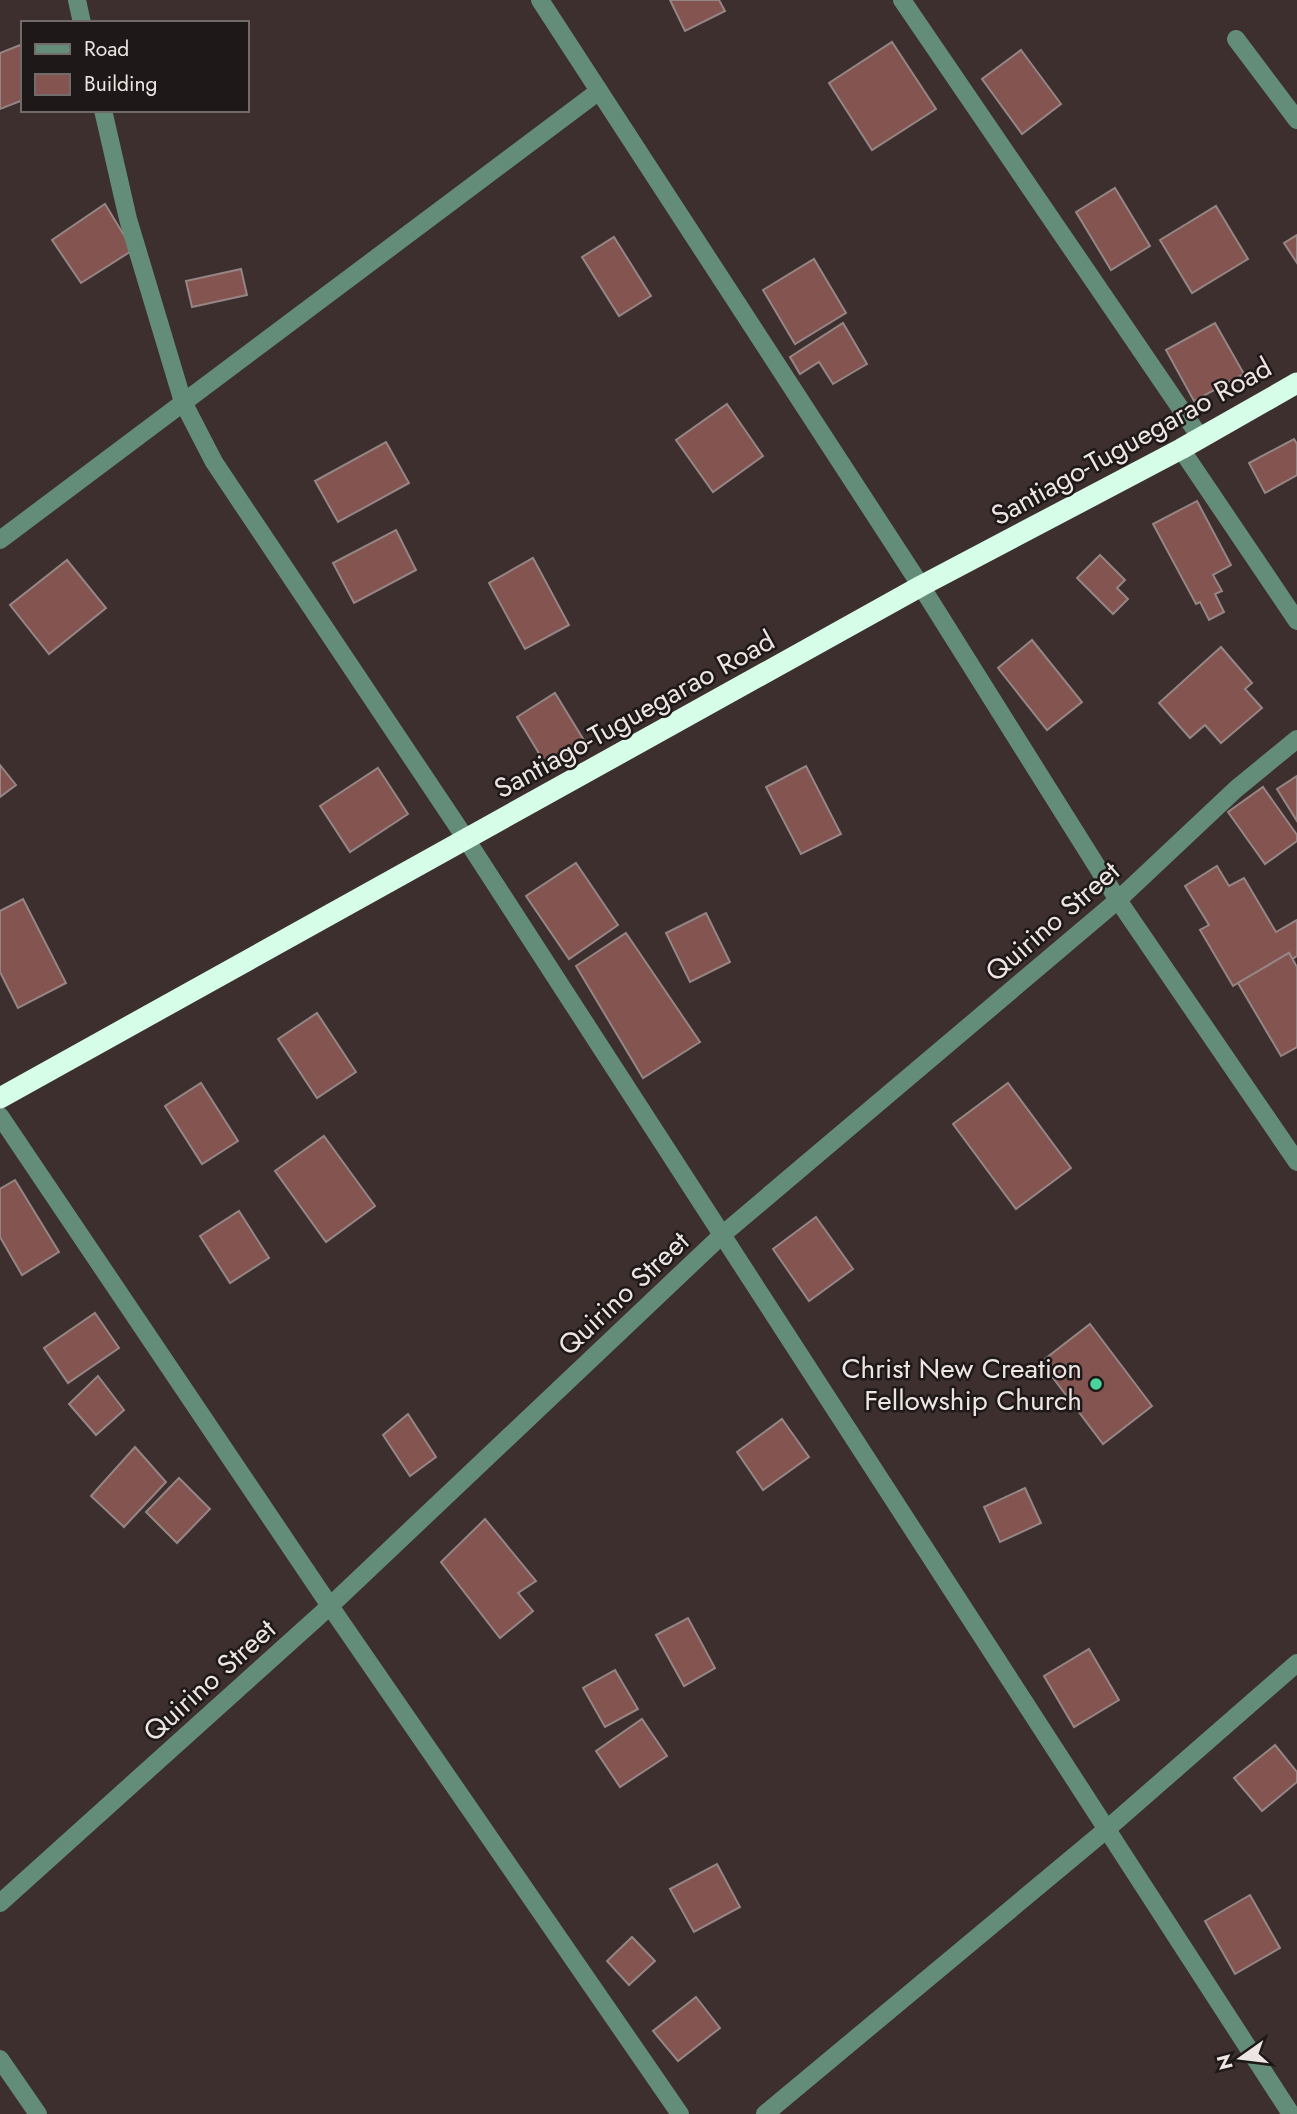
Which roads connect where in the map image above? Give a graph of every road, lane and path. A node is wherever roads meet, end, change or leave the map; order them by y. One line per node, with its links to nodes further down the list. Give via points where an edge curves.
1 (77, 0): 4 (street)
2 (540, 0): 6 (street)
3 (902, 0): 11 (street)
4 (82, 21)
5 (1236, 39): 8 (street)
6 (599, 90): 10 (street); 14 (street)
7 (103, 112): 10 (street, via 128,219)
8 (1297, 120)
9 (1297, 383): 11 (highway, Santiago-Tuguegarao Road)
10 (183, 402): 13 (street); 17 (street, via 214,461)
11 (1200, 438): 12 (highway, Santiago-Tuguegarao Road)
12 (1181, 449): 14 (highway, Santiago-Tuguegarao Road); 15 (street)
13 (0, 540)
14 (922, 586): 17 (highway, Santiago-Tuguegarao Road); 18 (street)
15 (1297, 621)
16 (1297, 739): 18 (street, Quirino Street, via 1236,789)
17 (466, 839): 19 (highway, Santiago-Tuguegarao Road); 22 (street)
18 (1118, 900): 21 (street); 22 (street, Quirino Street)
19 (0, 1098)
20 (0, 1116): 23 (street)
21 (1297, 1162)
22 (722, 1235): 23 (street, Quirino Street); 25 (street)
23 (330, 1606): 26 (street, Quirino Street); 29 (street)
24 (1297, 1663): 25 (street)
25 (1107, 1829): 30 (street); 31 (street)
26 (0, 1903)
27 (0, 2059): 28 (street)
28 (38, 2114)
29 (680, 2114)
30 (765, 2114)
31 (1291, 2114)

